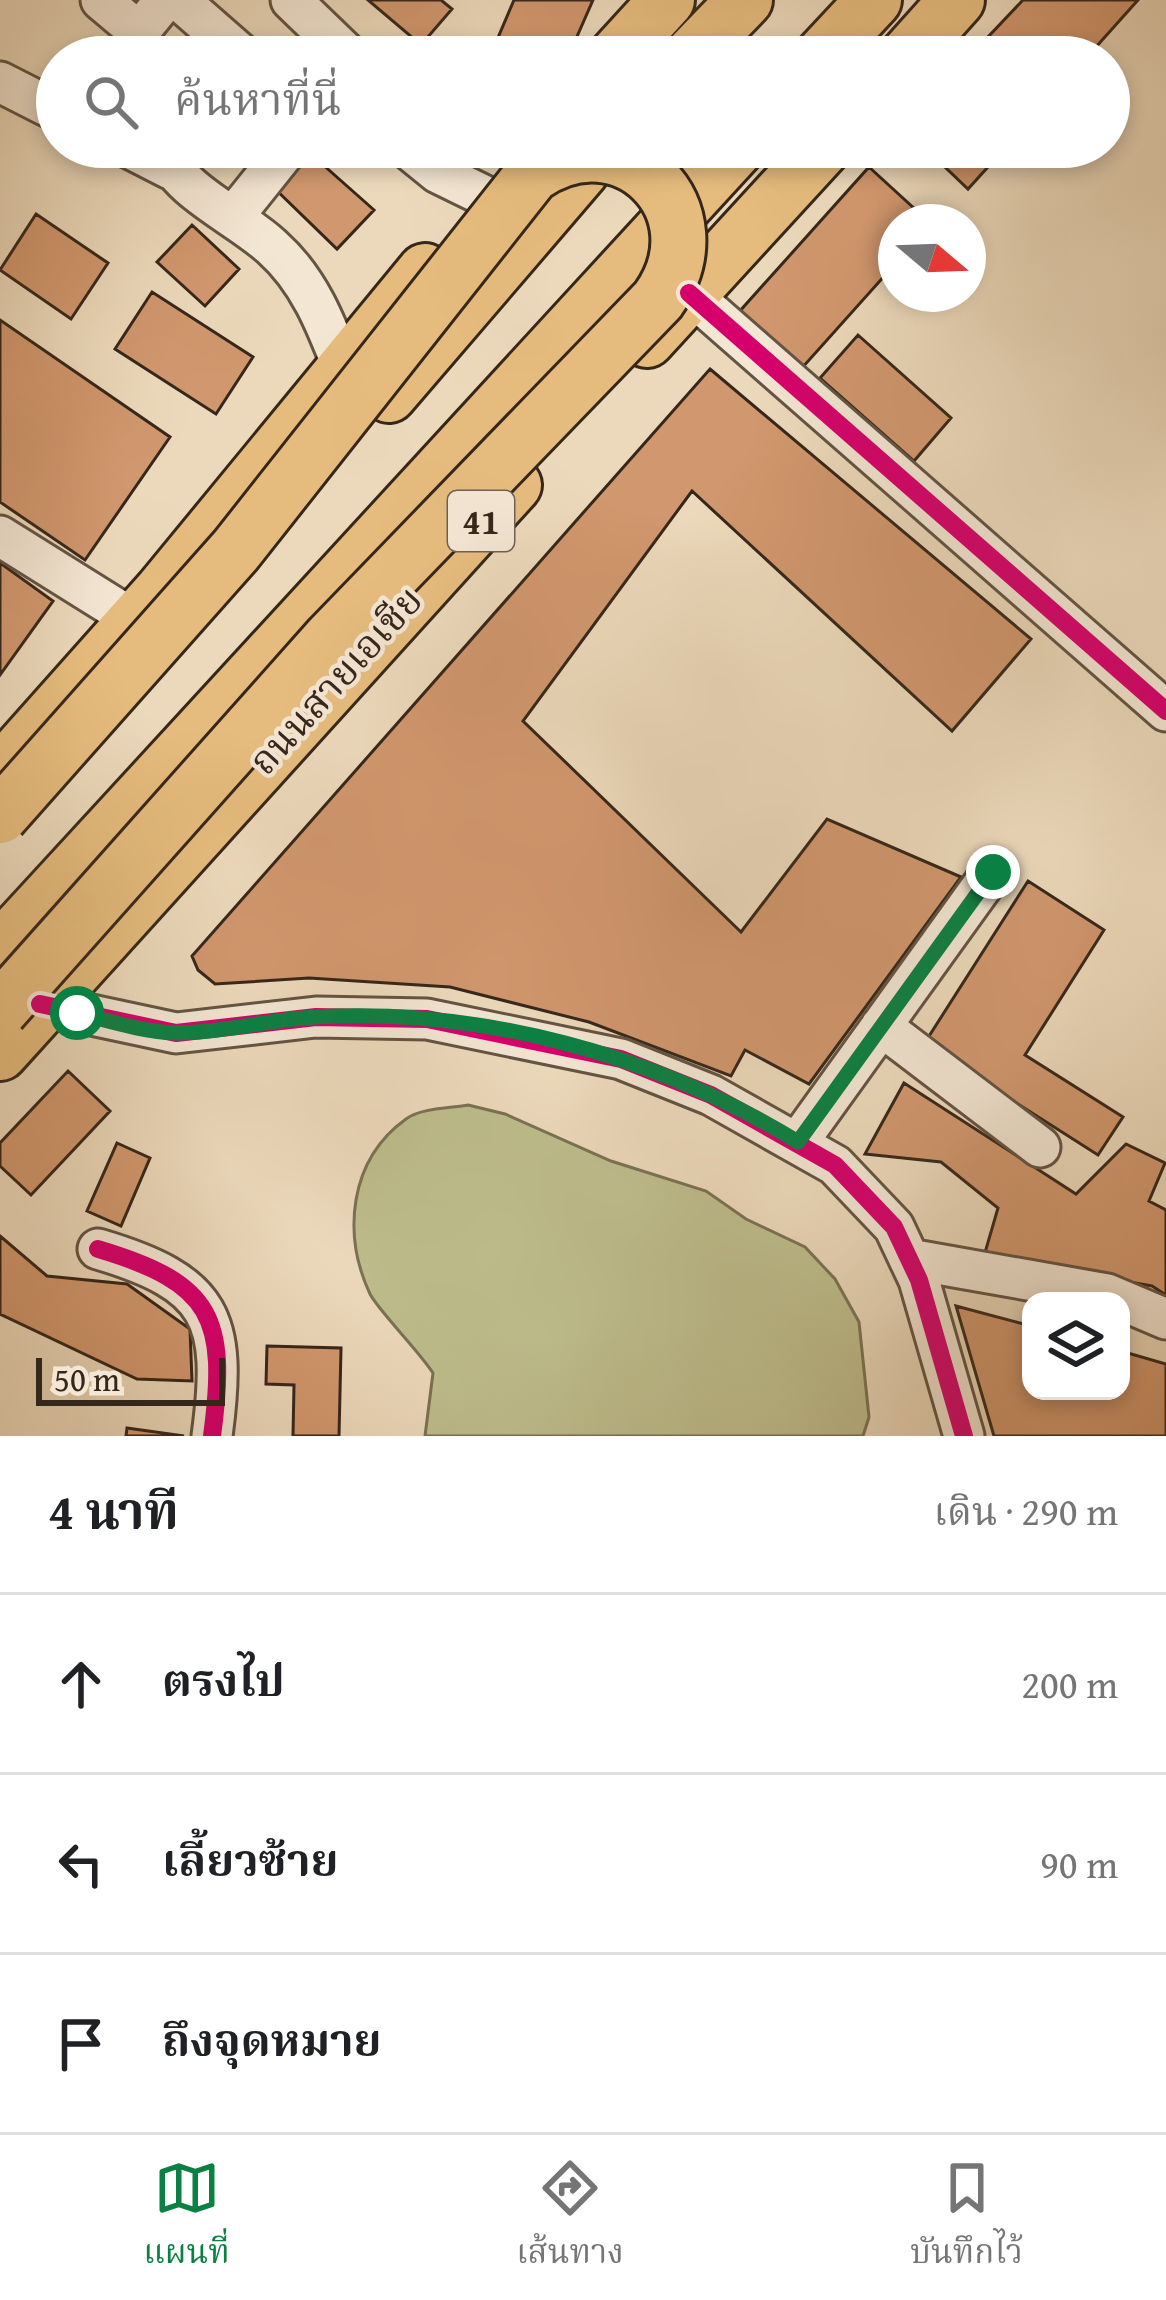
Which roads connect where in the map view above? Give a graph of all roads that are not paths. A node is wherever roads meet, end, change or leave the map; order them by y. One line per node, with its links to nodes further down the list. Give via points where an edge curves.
1 (101, 0): 9 (street)
2 (165, 0): 10 (street)
3 (179, 0): 11 (street)
4 (291, 0): 12 (street)
5 (668, 0): 13 (highway)
6 (745, 0): 14 (highway)
7 (874, 0): 15 (highway)
8 (957, 0): 16 (highway)
9 (133, 36)
10 (145, 36)
11 (220, 36)
12 (328, 36)
13 (635, 36)
14 (710, 36)
15 (842, 36)
16 (925, 36)
17 (0, 82): 18 (street)
18 (36, 100)
19 (177, 168): 31 (street)
20 (272, 168): 31 (street)
21 (432, 168): 30 (street)
22 (513, 168): 30 (highway)
23 (548, 168): 38 (highway, bridge, via 532,175 236,550)
24 (584, 168): 35 (highway)
25 (585, 168): 39 (highway)
26 (637, 168): 43 (highway, bridge, via 670,202 679,235 675,270 658,300 332,638)
27 (719, 168): 42 (highway)
28 (737, 168): 41 (highway, ถนนสายเอเชีย / 41)
29 (805, 168): 32 (highway, ถนนสายเอเชีย / 41)
30 (487, 197): 33 (highway)
31 (233, 217): 33 (street, via 274,249 319,304)
32 (689, 293): 36 (street); 41 (highway, ถนนสายเอเชีย / 41)
33 (343, 368): 35 (highway)
34 (0, 536): 35 (street)
35 (149, 606): 37 (highway)
36 (1166, 711)
37 (0, 773)
38 (0, 816)
39 (0, 848)
40 (993, 872): 44 (street)
41 (139, 895): 43 (highway, ถนนสายเอเชีย / 41)
42 (0, 950)
43 (20, 1007): 45 (highway, ถนนสายเอเชีย / 41); 46 (street, via 176,1033 316,1017 427,1019 525,1035 621,1059)
44 (881, 1026): 46 (street); 47 (street)
45 (0, 1053)
46 (798, 1142): 49 (street, via 866,1192)
47 (1040, 1147)
48 (98, 1249): 51 (street, via 174,1275 198,1299 212,1332)
49 (909, 1259): 50 (street, via 1107,1294); 52 (street)
50 (1166, 1319)
51 (212, 1436)
52 (964, 1436)

